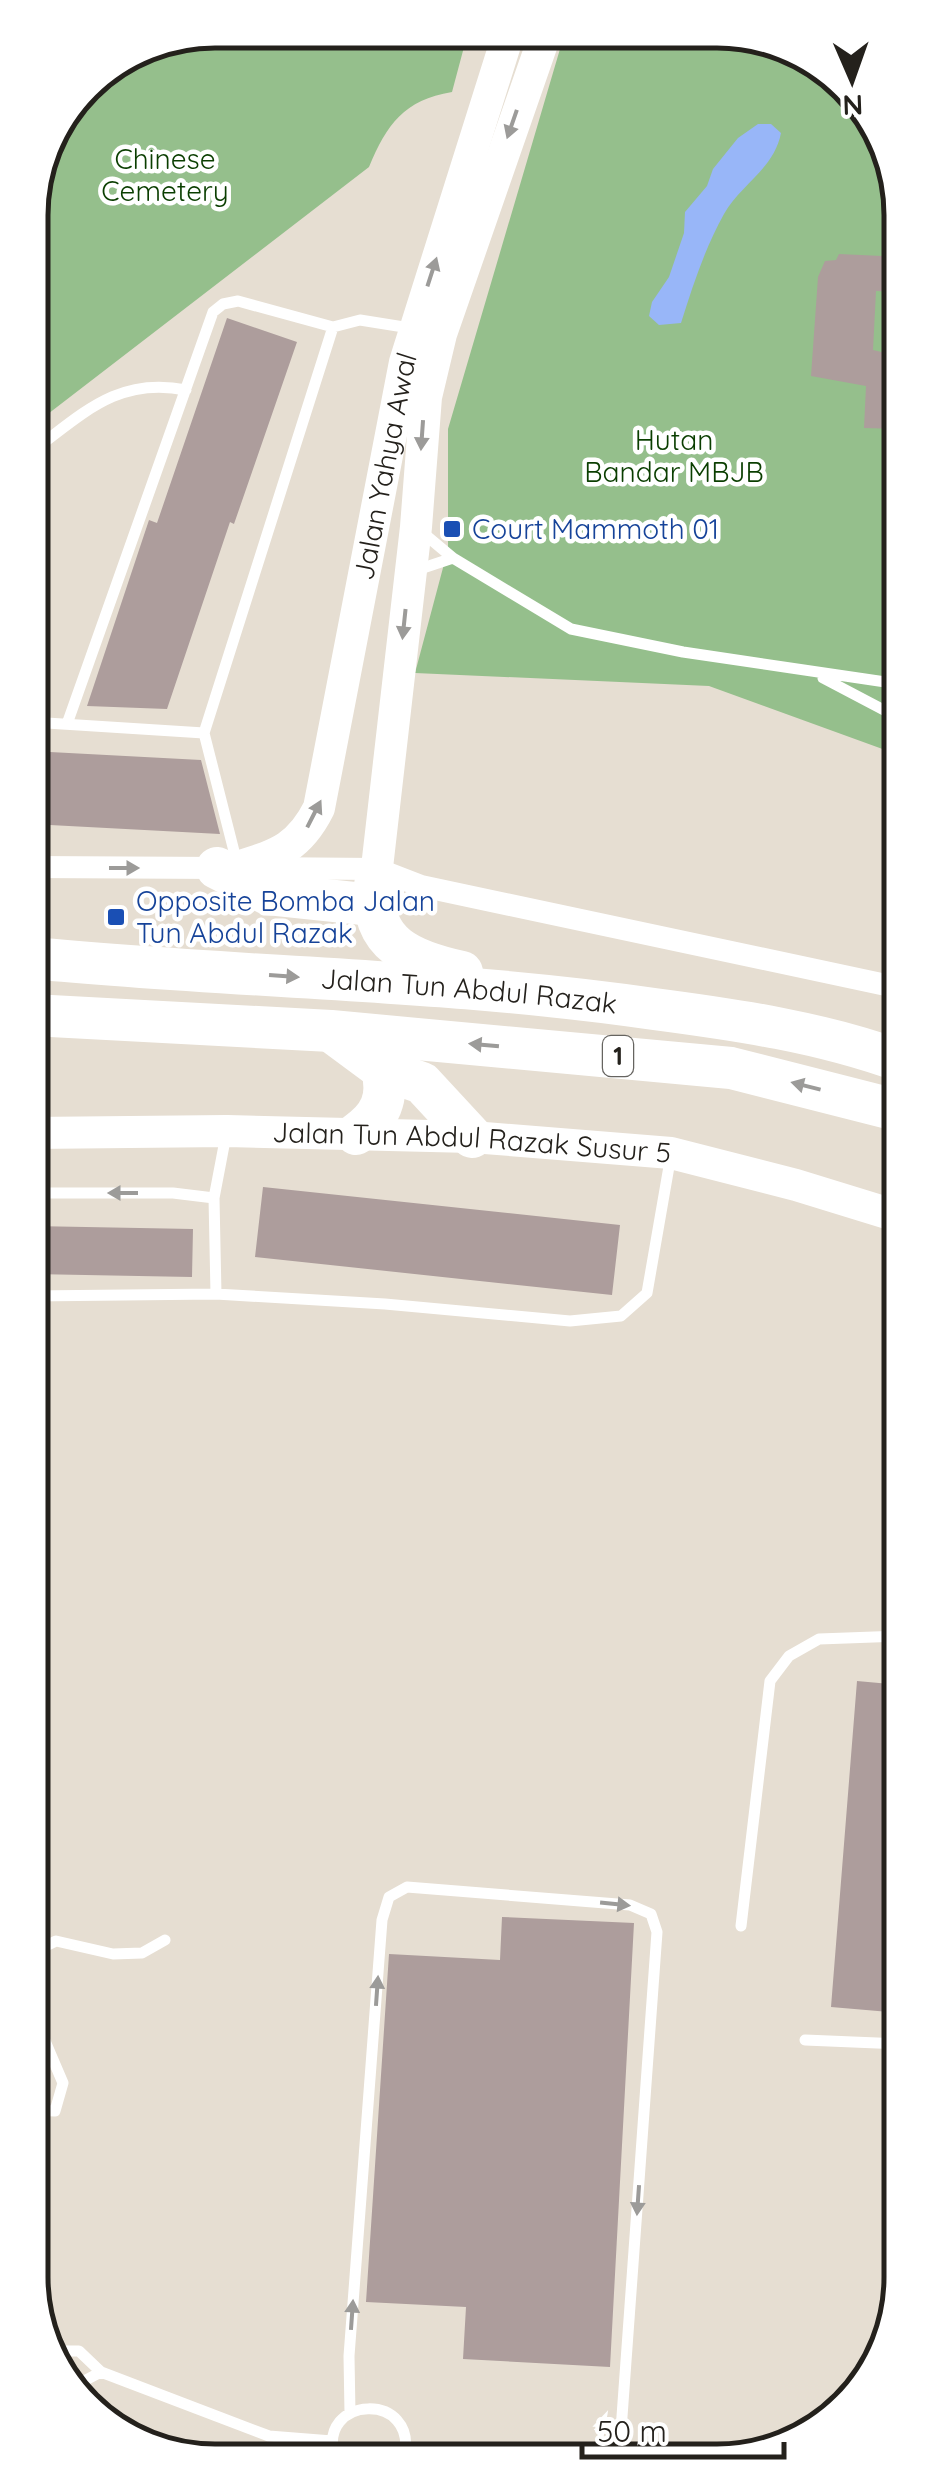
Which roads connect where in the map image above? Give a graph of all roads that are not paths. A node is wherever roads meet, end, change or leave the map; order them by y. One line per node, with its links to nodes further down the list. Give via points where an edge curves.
1 (504, 48): 4 (main road, Jalan Yahya Awal, one-way to 1)
2 (540, 48): 7 (main road, Jalan Yahya Awal, one-way to 7, via 441,334 424,412)
3 (334, 326): 4 (lane, via 360,320); 5 (lane, via 238,301 223,304 213,312); 15 (lane)
4 (414, 329): 17 (main road, Jalan Yahya Awal, one-way to 4, via 282,853 319,808)
5 (186, 390): 6 (lane, via 128,388); 14 (lane)
6 (48, 440)
7 (416, 527): 8 (lane); 9 (main road, Jalan Yahya Awal)
8 (452, 558): 9 (lane); 10 (lane, via 571,628)
9 (410, 572): 18 (main road, Jalan Yahya Awal, one-way to 18)
10 (814, 674): 11 (lane); 12 (lane)
11 (885, 682)
12 (885, 711)
13 (48, 723): 14 (lane)
14 (67, 724): 15 (lane)
15 (204, 732): 17 (lane)
16 (48, 866): 17 (street, one-way to 17)
17 (228, 867): 18 (highway, via 268,894)
18 (375, 886): 20 (street, via 421,886); 21 (highway, via 382,932 426,964)
19 (48, 959): 21 (highway, Jalan Tun Abdul Razak / 1, one-way to 21)
20 (885, 985)
21 (564, 996): 24 (highway, Jalan Tun Abdul Razak / 1, via 777,1027)
22 (48, 1015): 23 (highway, Jalan Tun Abdul Razak / 1)
23 (332, 1031): 25 (highway); 26 (highway, Jalan Tun Abdul Razak / 1, one-way to 23, via 730,1068)
24 (885, 1055)
25 (382, 1069): 29 (highway, via 381,1109); 30 (highway, via 422,1083)
26 (885, 1108)
27 (227, 1131): 28 (main road, Jalan Tun Abdul Razak Susur 5); 29 (main road, Jalan Tun Abdul Razak Susur 5); 33 (lane)
28 (48, 1133)
29 (356, 1134): 30 (main road, Jalan Tun Abdul Razak Susur 5)
30 (472, 1137): 31 (main road, Jalan Tun Abdul Razak Susur 5)
31 (671, 1153): 34 (main road, Jalan Tun Abdul Razak Susur 5); 35 (lane, via 648,1293 621,1316 570,1321)
32 (48, 1194): 33 (lane, one-way to 32)
33 (214, 1198): 35 (lane)
34 (885, 1212)
35 (216, 1294): 36 (lane)
36 (48, 1296)
37 (884, 1637): 38 (lane, via 819,1639 789,1656 770,1681)
38 (741, 1926)
39 (165, 1940): 40 (lane, via 142,1953)
40 (48, 1945)
41 (806, 2040): 42 (lane)
42 (884, 2043)
43 (48, 2051): 44 (lane, via 63,2083 55,2111)
44 (48, 2111)
45 (65, 2351): 46 (lane, via 79,2351)
46 (101, 2372): 47 (lane); 49 (lane, via 269,2436)
47 (84, 2381)
48 (350, 2412): 49 (lane); 50 (lane, via 373,2408 393,2417); 51 (lane, one-way to 51, via 382,1920 389,1897 407,1887 630,1905 651,1914 657,1932)
49 (332, 2442)
50 (405, 2444)
51 (620, 2444)

